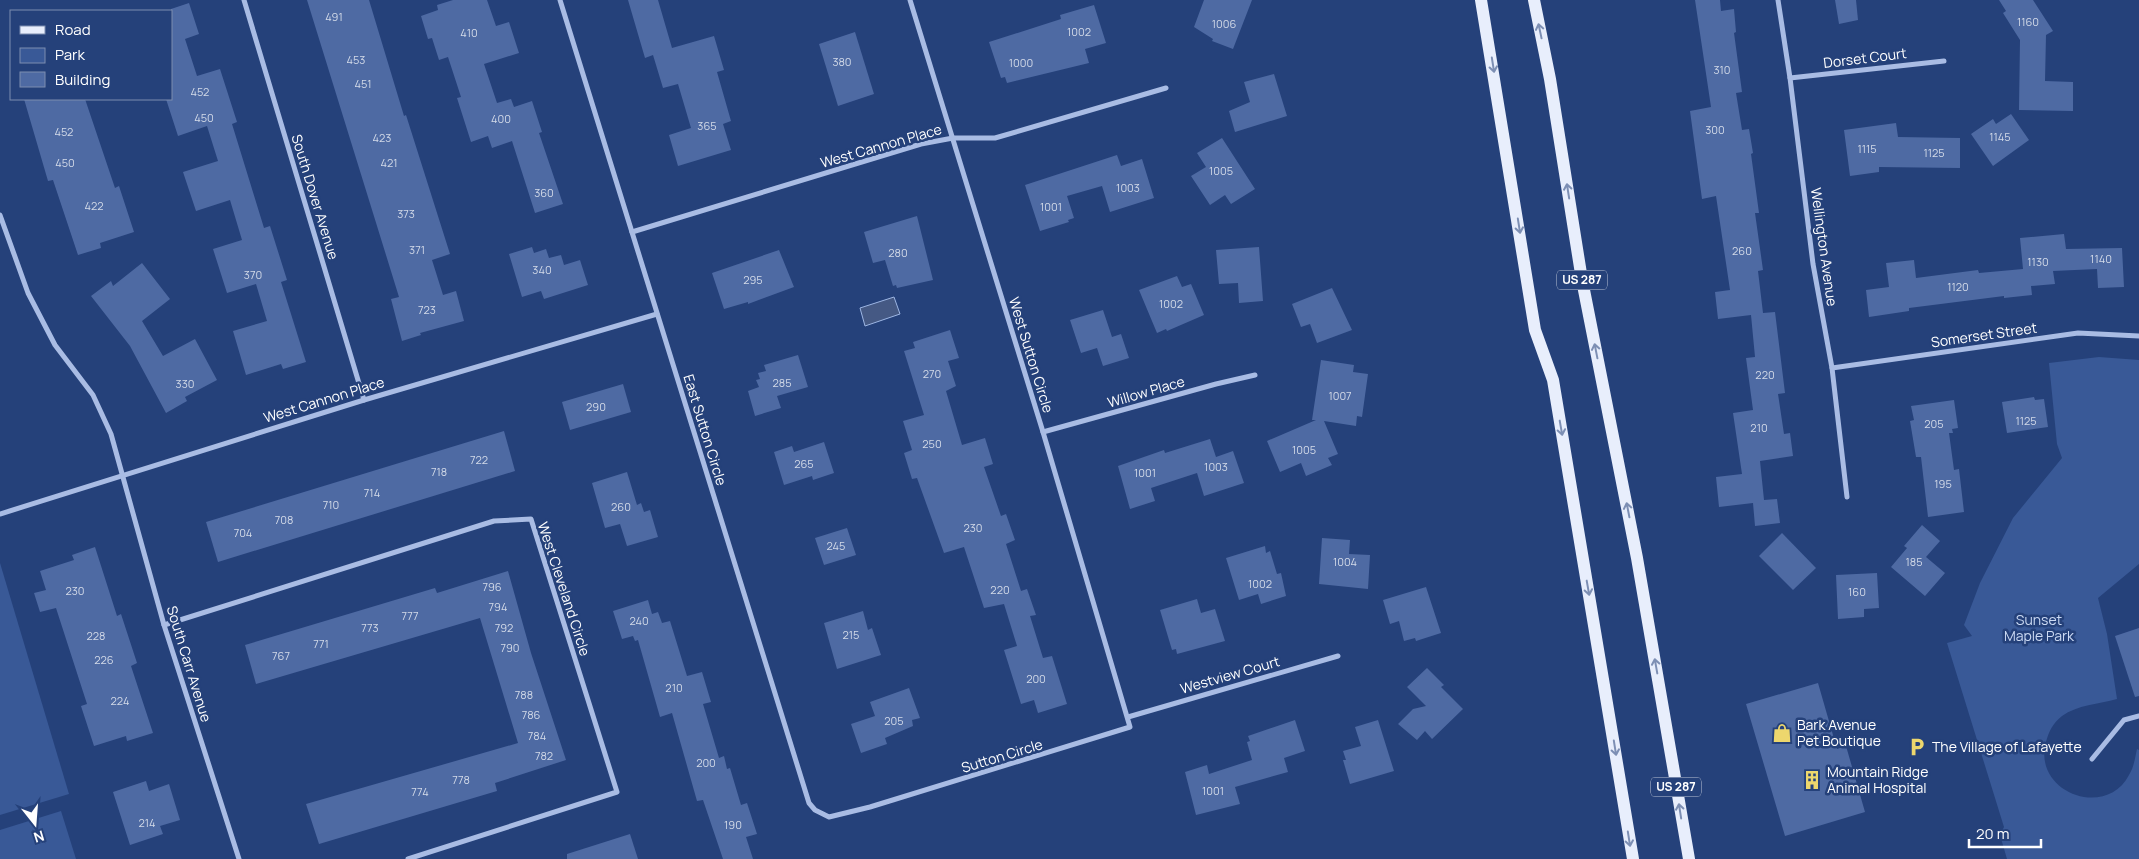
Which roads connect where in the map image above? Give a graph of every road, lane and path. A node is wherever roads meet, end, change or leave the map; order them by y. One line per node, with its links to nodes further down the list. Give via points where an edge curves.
1 (244, 0): 17 (street, South Dover Avenue)
2 (560, 0): 12 (street, East Sutton Circle)
3 (910, 0): 10 (street, West Sutton Circle)
4 (1481, 0): 30 (main road, one-way to 30, via 1535,330 1553,380)
5 (1534, 0): 31 (main road, US 287, one-way to 5)
6 (1778, 0): 8 (street, Wellington Avenue)
7 (1944, 61): 8 (street, Dorset Court)
8 (1790, 78): 15 (street, Wellington Avenue, via 1813,264)
9 (1166, 88): 10 (street, West Cannon Place, via 995,138)
10 (953, 138): 12 (street, West Cannon Place, via 921,144); 18 (street, West Sutton Circle)
11 (0, 215): 19 (street, South Carr Avenue, via 28,292 55,345 93,394 111,434)
12 (632, 232): 13 (street, East Sutton Circle)
13 (657, 314): 17 (street, West Cannon Place); 27 (street, East Sutton Circle, via 809,803 815,810 829,816)
14 (2139, 336): 15 (street, Somerset Street, via 2078,333)
15 (1832, 368): 20 (street, Wellington Avenue)
16 (1255, 375): 18 (street, Willow Place)
17 (364, 400): 19 (street, West Cannon Place)
18 (1043, 432): 25 (street, West Sutton Circle)
19 (121, 475): 21 (street, West Cannon Place); 22 (street, South Carr Avenue)
20 (1847, 497)
21 (0, 514)
22 (164, 625): 28 (street, South Carr Avenue); 29 (street, West Cleveland Circle, via 494,522 531,519 617,792)
23 (1338, 656): 25 (street, Westview Court)
24 (2139, 716): 26 (street, via 2124,720)
25 (1128, 717): 27 (street, Sutton Circle, via 1130,728)
26 (2092, 759)
27 (870, 807)
28 (238, 859)
29 (408, 859)
30 (1632, 859)
31 (1689, 859)

